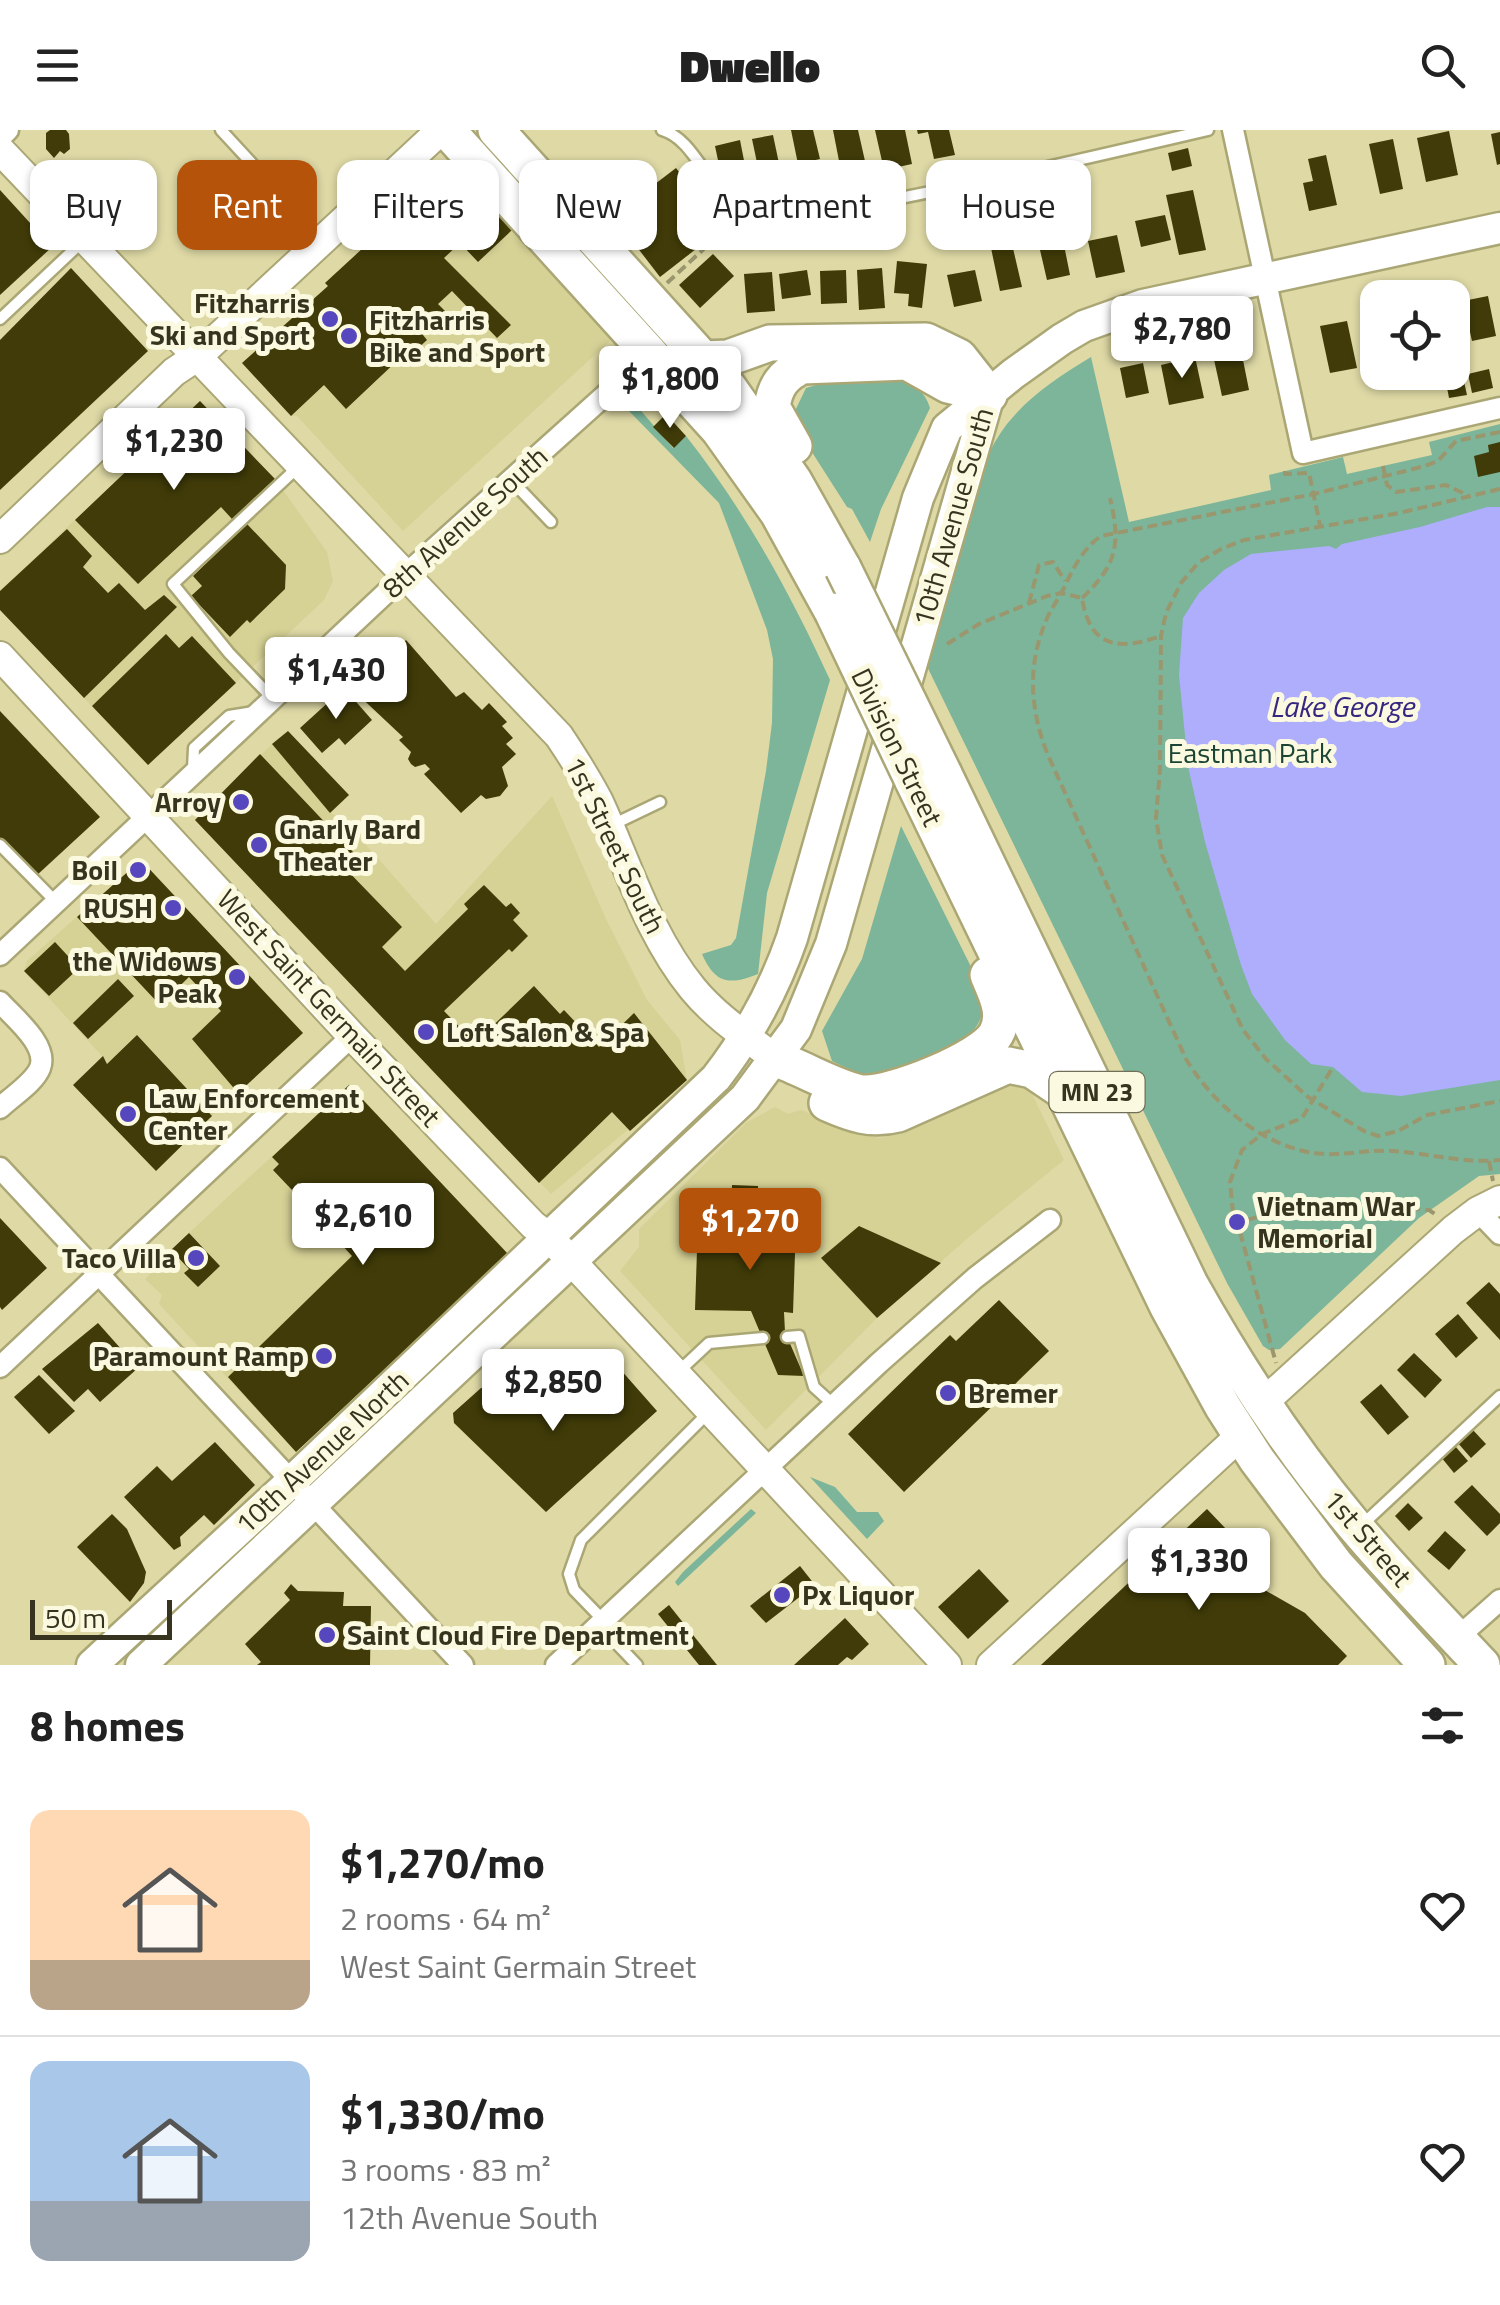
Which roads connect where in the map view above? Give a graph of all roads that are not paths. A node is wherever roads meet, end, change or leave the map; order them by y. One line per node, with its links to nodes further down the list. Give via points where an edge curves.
1 (8, 130): 8 (street)
2 (221, 130): 12 (lane)
3 (444, 130): 12 (street); 17 (highway, Division Street / MN 23)
4 (496, 130): 19 (highway, MN 23)
5 (662, 130): 6 (lane, via 736,208 760,218 819,214 1008,178)
6 (1208, 130)
7 (1232, 130): 15 (street)
8 (0, 138)
9 (0, 150): 10 (street, 1st Street South)
10 (30, 182)
11 (1500, 228): 15 (main road)
12 (318, 242): 18 (street)
13 (73, 250): 16 (lane)
14 (94, 250): 18 (street, 1st Street South)
15 (1265, 278): 20 (main road, via 1143,305 1084,326); 21 (street, via 1303,453)
16 (0, 319)
17 (651, 354): 23 (street, 8th Avenue South); 30 (highway, Division Street / MN 23, bridge, via 754,478)
18 (198, 356): 22 (street, 1st Street South); 25 (street)
19 (703, 359): 20 (highway, via 770,343 926,341 959,357); 26 (highway, MN 23)
20 (990, 395): 26 (highway, via 948,384 907,362 788,372 772,407); 40 (main road, 10th Avenue South, via 948,428 918,498 792,938); 41 (main road, 10th Avenue South, via 831,944 796,1029)
21 (1500, 408)
22 (302, 464): 27 (street, 1st Street South); 29 (lane, via 173,584)
23 (511, 480): 24 (lane); 27 (street, 8th Avenue South)
24 (552, 522)
25 (0, 540)
26 (846, 555): 30 (highway, Division Street / MN 23, bridge)
27 (406, 574): 29 (street, 8th Avenue South); 33 (street, 1st Street South, via 559,736)
28 (0, 656): 32 (street, West Saint Germain Street)
29 (266, 705): 32 (street, 8th Avenue South)
30 (928, 776): 34 (highway, Division Street / MN 23); 56 (highway, Division Street / MN 23, via 1190,1284)
31 (660, 802): 33 (lane)
32 (150, 815): 36 (street, 8th Avenue South); 39 (street, West Saint Germain Street)
33 (609, 826): 40 (street, 1st Street South, via 674,962 719,1016)
34 (928, 828): 41 (highway, via 997,996 1002,1015 996,1034 974,1053 881,1092 851,1091); 42 (highway, Division Street / MN 23)
35 (0, 845): 36 (lane)
36 (56, 902): 37 (street, 8th Avenue South)
37 (0, 954)
38 (0, 1002): 43 (street, via 32,1037 41,1058 40,1070)
39 (352, 1036): 48 (street, West Saint Germain Street); 50 (street)
40 (747, 1037): 41 (street, 1st Street South); 48 (main road, 10th Avenue South, via 716,1078)
41 (776, 1058): 42 (highway, via 794,1088 866,1117 898,1114 1008,1065 1032,1070); 49 (main road, 10th Avenue South, via 745,1098)
42 (1062, 1091): 59 (highway, Division Street / MN 23)
43 (0, 1108)
44 (0, 1168): 50 (street)
45 (1489, 1206): 47 (street); 56 (street)
46 (1050, 1220): 57 (street)
47 (1500, 1234)
48 (549, 1237): 49 (street, West Saint Germain Street); 61 (main road, 10th Avenue North)
49 (570, 1260): 54 (street, West Saint Germain Street); 61 (main road, 10th Avenue North)
50 (98, 1273): 53 (street); 61 (street)
51 (763, 1338): 54 (lane, via 709,1343)
52 (787, 1338): 57 (lane, via 798,1336 814,1387)
53 (0, 1367)
54 (676, 1374): 58 (street, West Saint Germain Street)
55 (1500, 1396): 62 (lane)
56 (1263, 1403): 62 (highway, 1st Street / MN 23)
57 (835, 1406): 60 (street)
58 (710, 1411): 60 (street, West Saint Germain Street); 64 (lane, via 581,1540 568,1574)
59 (1240, 1436): 72 (street); 73 (highway, 1st Street / MN 23, via 1336,1565)
60 (765, 1469): 64 (street); 71 (street, West Saint Germain Street)
61 (302, 1492): 66 (main road, 10th Avenue North); 67 (main road, 10th Avenue North); 68 (street)
62 (1358, 1529): 65 (highway, 1st Street / MN 23)
63 (1500, 1600): 65 (street)
64 (601, 1623): 69 (street); 70 (lane)
65 (1457, 1638): 74 (highway, 1st Street / MN 23)
66 (92, 1665)
67 (141, 1665)
68 (463, 1665)
69 (556, 1665)
70 (637, 1665)
71 (948, 1665)
72 (992, 1665)
73 (1427, 1665)
74 (1482, 1665)

